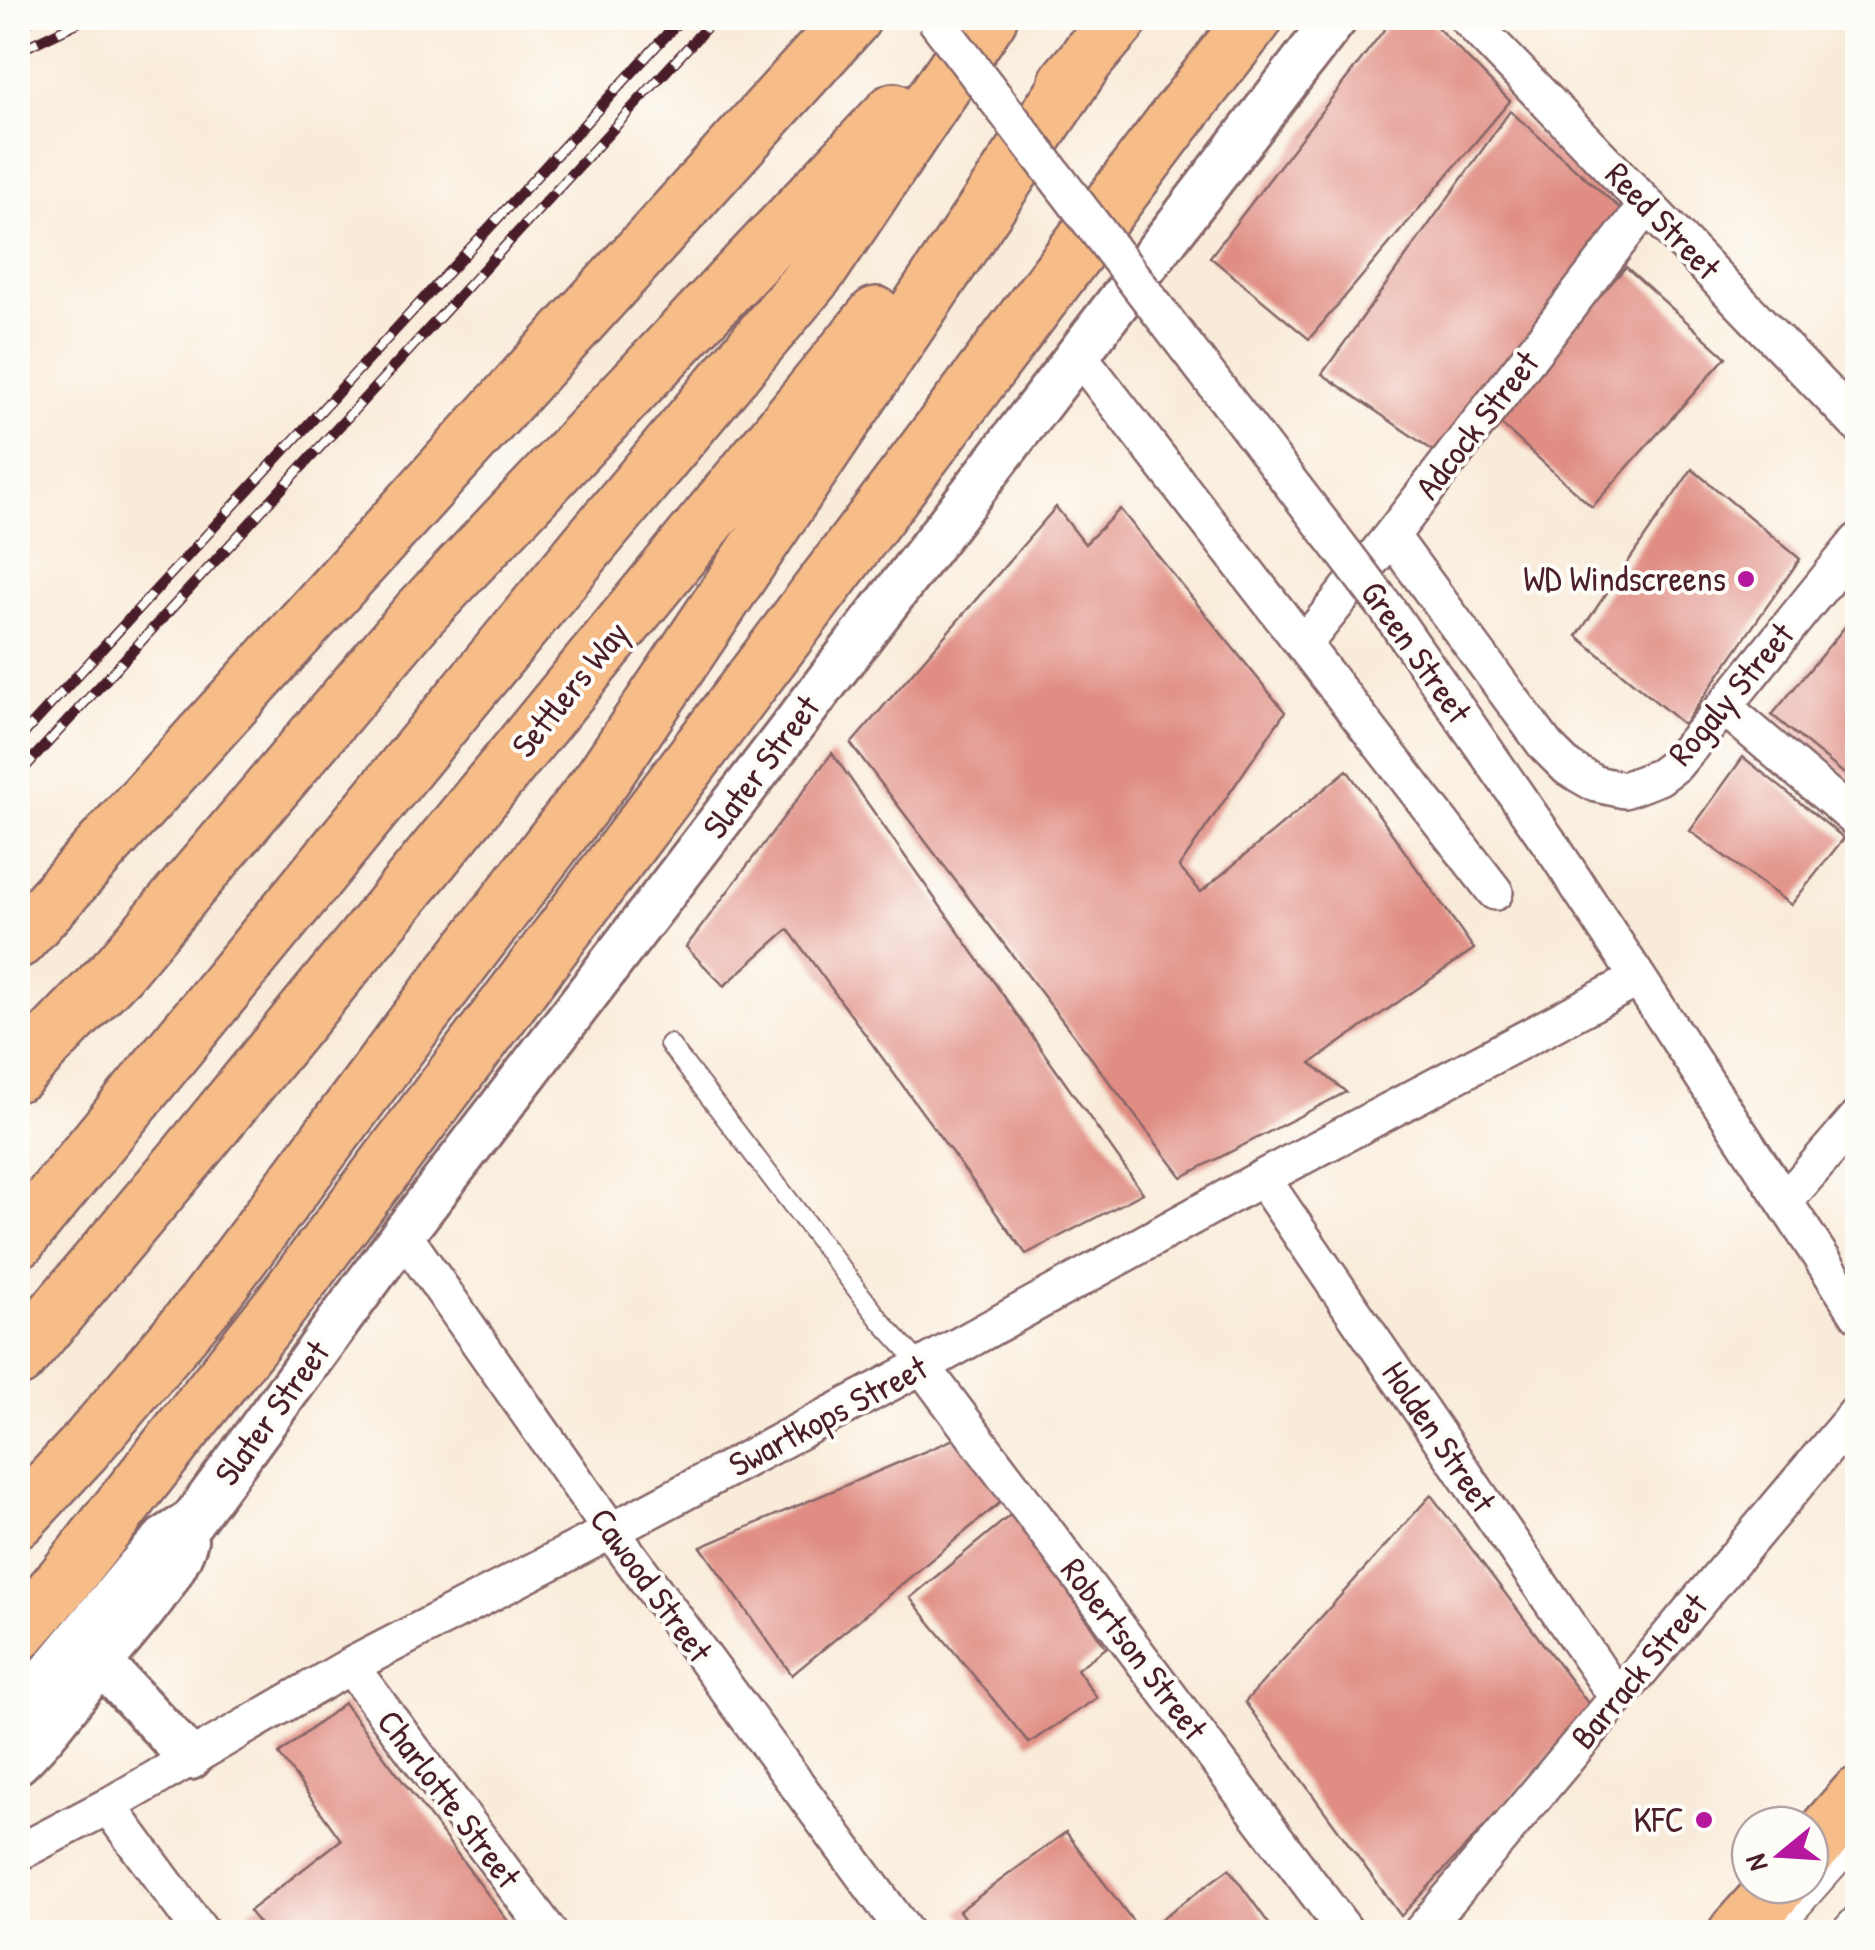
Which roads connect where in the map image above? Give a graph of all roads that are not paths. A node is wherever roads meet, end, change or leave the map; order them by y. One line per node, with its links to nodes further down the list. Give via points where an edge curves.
1 (852, 18): 17 (main road)
2 (934, 18): 18 (street, Green Street, bridge, via 1388,610)
3 (986, 18): 20 (main road, via 419,614 119,968); 25 (main road, via 822,266)
4 (1255, 18): 32 (main road, via 281,1305 63,1581)
5 (1336, 18): 9 (street, Slater Street)
6 (1467, 18): 8 (street, Reed Street)
7 (1106, 35): 27 (main road, Settlers Way); 30 (main road, via 602,779 207,1302)
8 (1647, 205): 10 (street, Reed Street); 11 (street, Adcock Street)
9 (1077, 354): 13 (street); 24 (street, Slater Street)
10 (1858, 424)
11 (1391, 536): 13 (street, Adcock Street); 14 (street, Rogaly Street, via 1546,746 1596,784 1624,790 1659,777)
12 (1858, 541): 14 (street, Rogaly Street)
13 (1304, 644): 16 (street)
14 (1724, 707): 15 (street)
15 (1858, 821)
16 (1496, 892)
17 (18, 940)
18 (1638, 979): 22 (street, Swartkops Street); 23 (street, Green Street)
19 (669, 1044): 28 (lane)
20 (18, 1073)
21 (1858, 1117): 23 (street)
22 (1262, 1178): 28 (street, Swartkops Street); 34 (street, Holden Street)
23 (1785, 1202): 26 (street, Green Street)
24 (404, 1234): 31 (street, Cawood Street); 32 (street, Slater Street, via 192,1521 183,1552 119,1643)
25 (18, 1240)
26 (1858, 1314)
27 (18, 1358)
28 (922, 1366): 31 (street, Swartkops Street); 48 (street, Robertson Street)
29 (1858, 1410): 34 (street, Barrack Street)
30 (18, 1519)
31 (611, 1532): 33 (street, Swartkops Street); 47 (street, Cawood Street)
32 (62, 1649): 35 (street, Slater Street); 36 (street); 37 (street, Slater Street)
33 (350, 1666): 36 (street, Swartkops Street); 46 (street, Charlotte Street)
34 (1617, 1697): 49 (street, Barrack Street)
35 (18, 1712)
36 (190, 1758): 39 (street, Swartkops Street)
37 (18, 1762)
38 (1858, 1795): 40 (main road)
39 (108, 1806): 42 (street, Swartkops Street); 45 (street)
40 (1830, 1827)
41 (1858, 1844): 51 (lane)
42 (18, 1852)
43 (1761, 1905): 50 (main road)
44 (1858, 1910): 52 (lane)
45 (201, 1932)
46 (549, 1932)
47 (904, 1932)
48 (1346, 1932)
49 (1420, 1932)
50 (1737, 1932)
51 (1780, 1932)
52 (1838, 1932)

